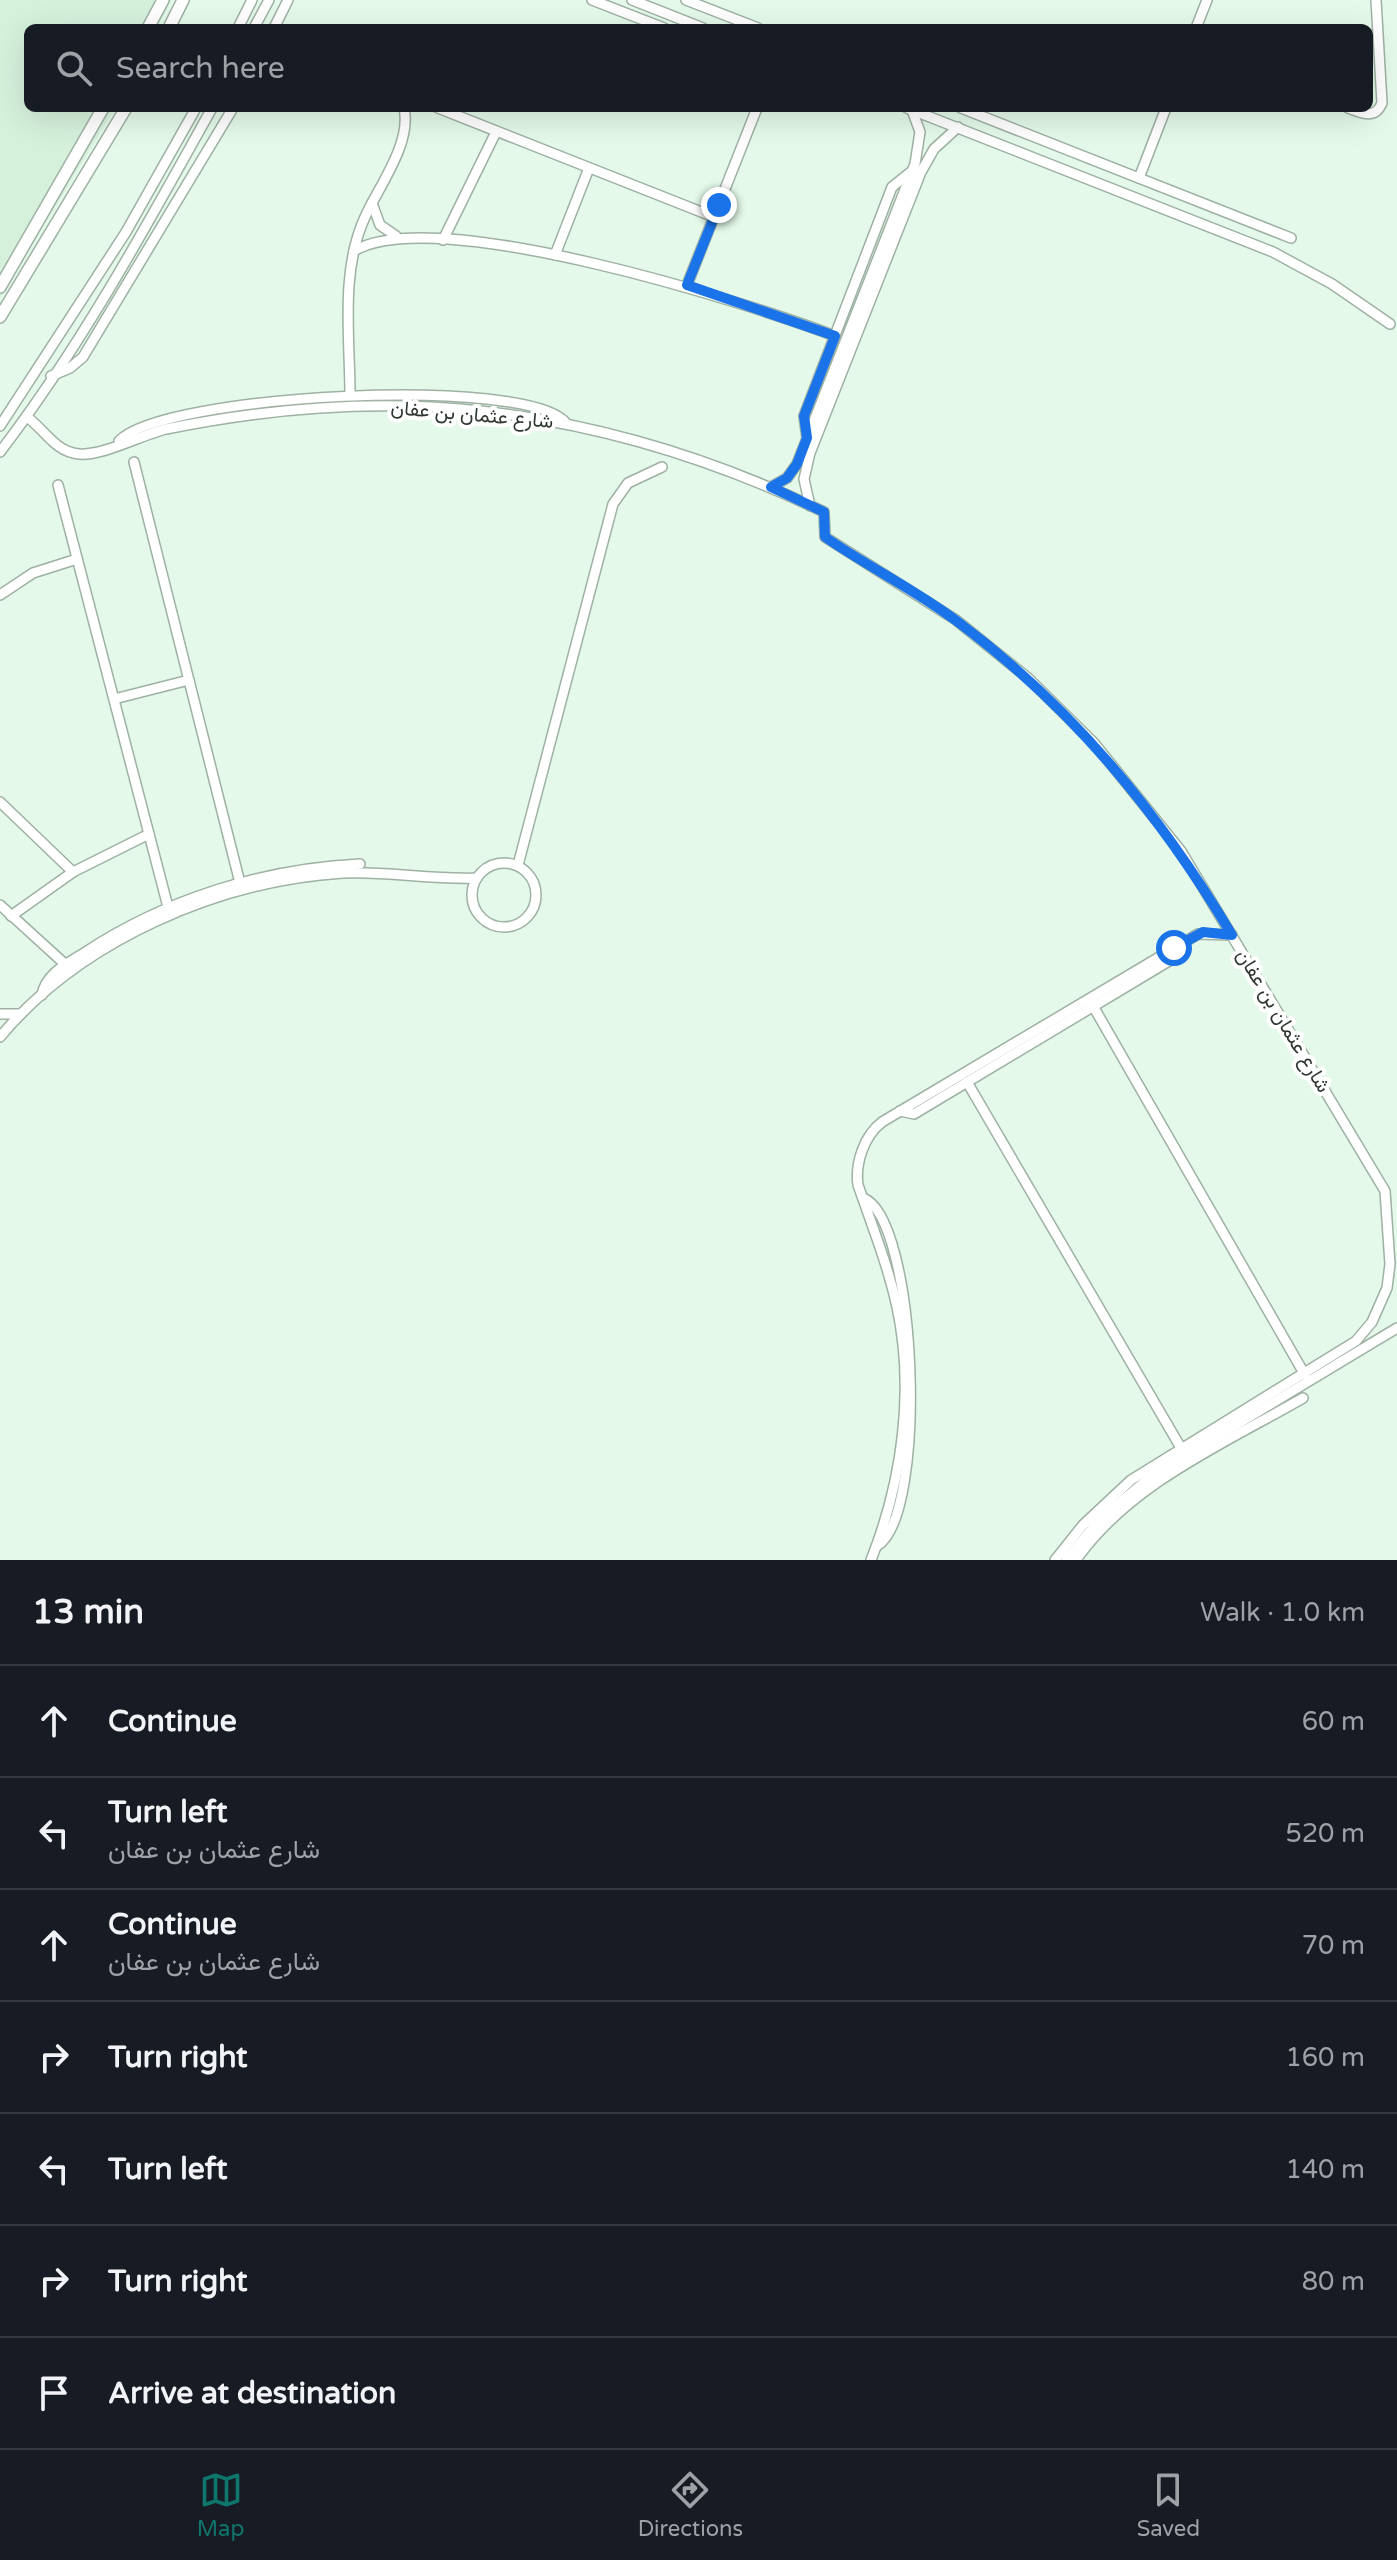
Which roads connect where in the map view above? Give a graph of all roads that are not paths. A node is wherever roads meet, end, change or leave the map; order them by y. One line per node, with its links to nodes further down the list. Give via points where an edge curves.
1 (163, 0): 12 (street)
2 (183, 0): 13 (street)
3 (252, 0): 14 (street)
4 (269, 0): 15 (street)
5 (288, 0): 16 (street)
6 (592, 0): 17 (street)
7 (632, 0): 18 (street)
8 (686, 0): 11 (street)
9 (1207, 0): 21 (street)
10 (1376, 0): 34 (street, via 1382,103 1377,112)
11 (723, 14): 19 (street); 20 (street)
12 (150, 24)
13 (171, 24)
14 (240, 24)
15 (256, 24)
16 (276, 24)
17 (654, 24)
18 (693, 24)
19 (721, 24)
20 (740, 24)
21 (1198, 24)
22 (101, 112): 52 (street)
23 (124, 112): 53 (street)
24 (194, 112): 37 (street)
25 (210, 112): 38 (street)
26 (231, 112): 56 (street, via 83,357)
27 (404, 112): 44 (street, via 404,130)
28 (448, 112): 36 (street)
29 (755, 112): 45 (street)
30 (910, 112): 40 (street, via 921,140)
31 (917, 112): 35 (street)
32 (971, 112): 42 (street)
33 (1164, 112): 42 (street)
34 (1360, 112)
35 (958, 127): 54 (street, via 1273,252); 68 (street, via 934,149 921,172 810,453 804,479)
36 (496, 132): 39 (street); 48 (street)
37 (172, 153): 38 (street, via 177,160); 41 (street)
38 (184, 159): 43 (street)
39 (589, 168): 45 (street); 50 (street)
40 (912, 171): 55 (street, via 892,187); 61 (street)
41 (157, 178): 43 (street); 60 (street)
42 (1139, 178): 47 (street)
43 (169, 185): 56 (street)
44 (372, 203): 46 (street, via 380,225); 49 (street)
45 (714, 217): 51 (street)
46 (399, 238): 48 (street); 49 (street)
47 (1291, 238)
48 (443, 240): 50 (street)
49 (354, 251): 57 (street)
50 (555, 255): 51 (street)
51 (687, 285): 55 (street)
52 (0, 287)
53 (0, 317)
54 (1390, 324)
55 (835, 336): 61 (street, via 804,416)
56 (51, 376): 58 (street)
57 (350, 395): 59 (street, via 524,405 547,409); 62 (street, via 179,416 136,428)
58 (27, 417): 62 (street, شارع عثمان بن عفان, via 69,452 91,454); 63 (street)
59 (566, 423): 62 (street, شارع عثمان بن عفان, via 444,408 323,408 202,422); 67 (street, شارع عثمان بن عفان, via 649,442)
60 (0, 426)
61 (807, 438): 67 (street, via 794,469)
62 (117, 444)
63 (0, 452)
64 (134, 462): 71 (street)
65 (662, 467): 76 (street, via 634,479 613,504)
66 (58, 485): 69 (street)
67 (771, 487): 68 (street, شارع عثمان بن عفان)
68 (810, 506): 83 (street, شارع عثمان بن عفان, via 824,512 825,537 956,620 1062,710 1153,814)
69 (77, 559): 70 (street, via 33,573); 72 (street)
70 (0, 595)
71 (189, 680): 72 (street); 79 (street)
72 (114, 699): 74 (street)
73 (0, 802): 77 (street)
74 (149, 834): 77 (street); 81 (street)
75 (360, 864): 79 (street)
76 (518, 865): 78 (street, via 500,861); 78 (street, via 534,891 534,906 526,918 505,928 478,913 472,894)
77 (73, 872): 82 (street)
78 (477, 878): 85 (street, via 342,874 245,891 146,928)
79 (240, 883): 81 (street)
80 (0, 905): 82 (street)
81 (168, 907): 84 (street)
82 (11, 916): 84 (street)
83 (1232, 935): 86 (street, via 1203,932 1174,948 1169,961); 93 (street, شارع عثمان بن عفان, via 1385,1191 1387,1288 1372,1322)
84 (66, 965): 85 (street, via 47,980)
85 (42, 995): 88 (street)
86 (1091, 1002): 90 (street); 91 (street); 94 (street)
87 (0, 1014): 88 (street)
88 (21, 1014): 89 (street)
89 (0, 1037)
90 (967, 1082): 91 (street, via 914,1114); 96 (street)
91 (900, 1111): 98 (street, via 867,1139 858,1172 895,1299 904,1361 898,1468)
92 (1397, 1328): 93 (street)
93 (1339, 1360): 94 (street); 97 (street)
94 (1305, 1375): 96 (street)
95 (1303, 1398): 97 (street)
96 (1181, 1448): 99 (street, via 1107,1500)
97 (1139, 1491): 100 (street, via 1089,1530); 101 (street)
98 (871, 1560)
99 (1055, 1560)
100 (1066, 1560)
101 (1076, 1560)

